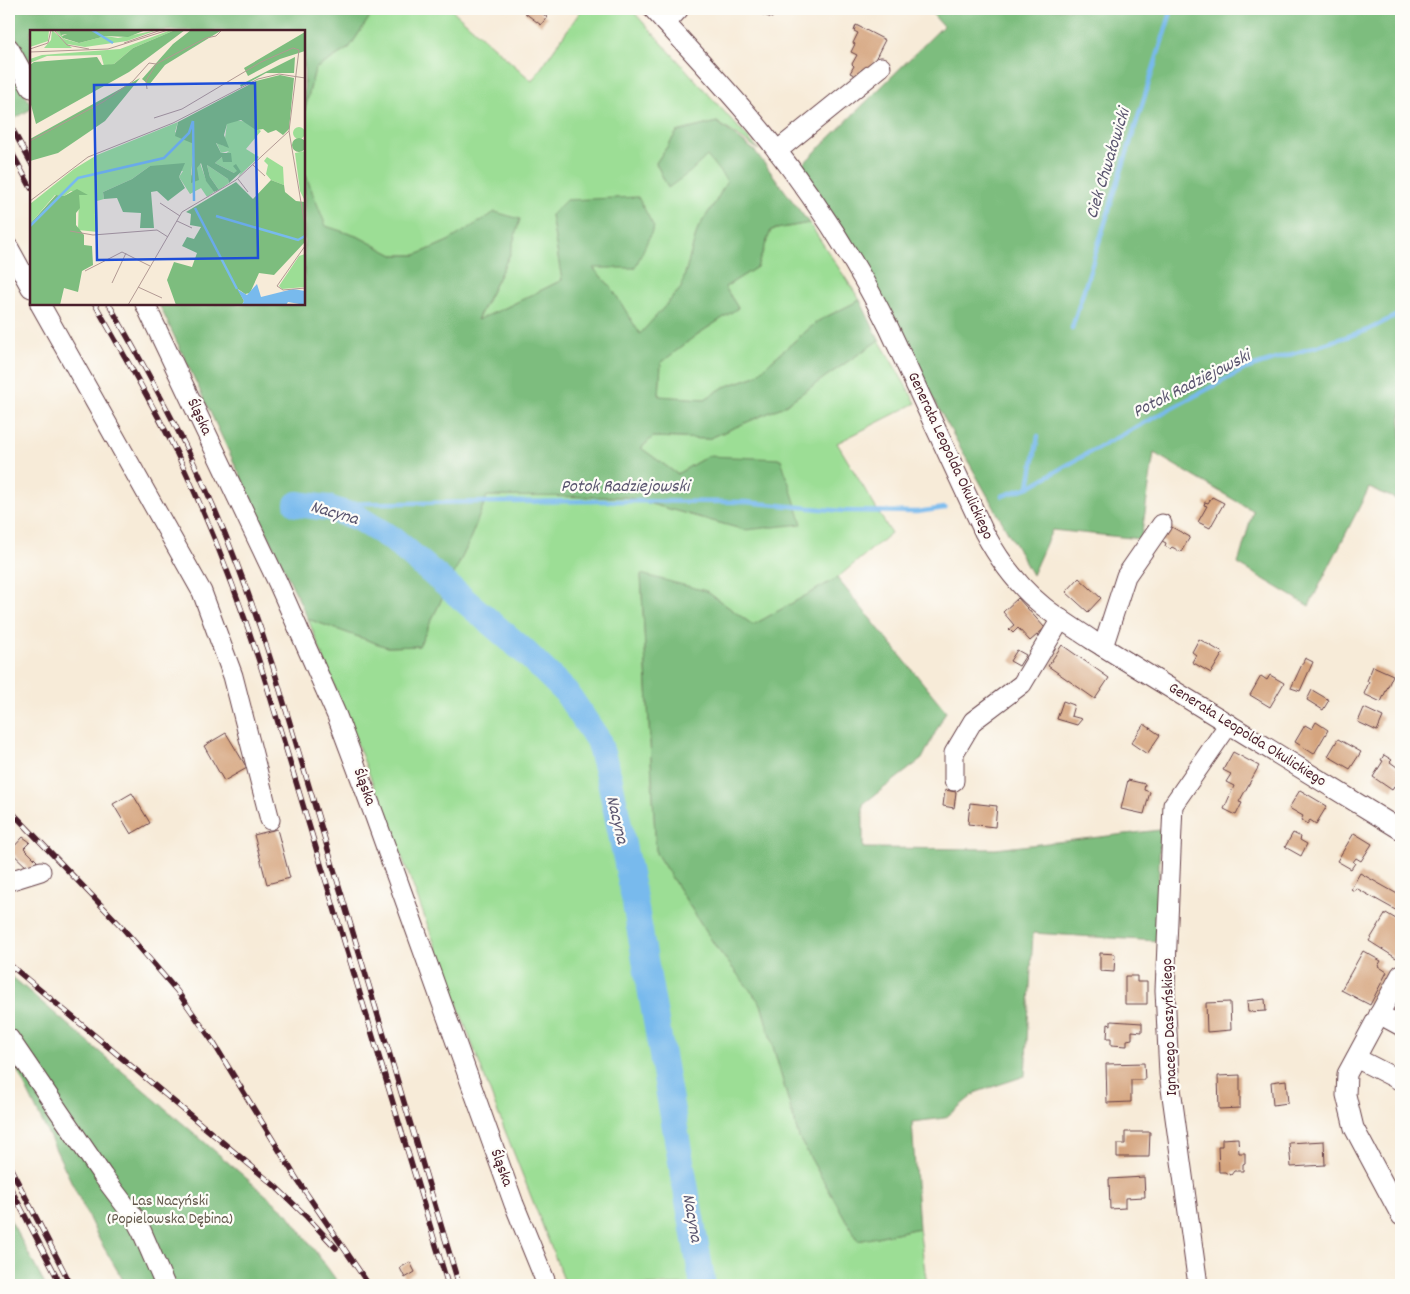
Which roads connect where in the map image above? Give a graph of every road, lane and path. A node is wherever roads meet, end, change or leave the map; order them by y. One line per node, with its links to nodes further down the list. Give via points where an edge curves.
1 (653, 9): 3 (street, Generała Leopolda Okulickiego)
2 (679, 9): 3 (street)
3 (666, 23): 7 (street, Generała Leopolda Okulickiego)
4 (9, 48): 6 (street)
5 (881, 67): 7 (street)
6 (30, 86)
7 (778, 151): 13 (street, Generała Leopolda Okulickiego, via 831,227 873,296 990,544 1022,586)
8 (9, 248): 9 (street)
9 (30, 286)
10 (41, 305): 17 (street, via 202,592 233,676)
11 (145, 305): 29 (street, Śląska, via 278,583 337,716 514,1204)
12 (1162, 524): 14 (street, via 1126,576)
13 (1061, 619): 14 (street, Generała Leopolda Okulickiego); 16 (street, via 1022,684 973,721 954,753)
14 (1103, 647): 15 (street, Generała Leopolda Okulickiego)
15 (1229, 724): 18 (street, Generała Leopolda Okulickiego); 30 (street, Ignacego Daszyńskiego, via 1173,805 1165,990 1168,1055)
16 (954, 781)
17 (270, 820)
18 (1401, 830)
19 (41, 871): 20 (street)
20 (9, 882)
21 (1401, 974): 22 (street)
22 (1379, 1014): 23 (street); 25 (street)
23 (1401, 1026)
24 (9, 1038): 28 (street, via 134,1217)
25 (1356, 1058): 26 (street); 27 (street, via 1347,1074 1346,1095 1354,1128)
26 (1401, 1081)
27 (1401, 1216)
28 (165, 1285)
29 (547, 1285)
30 (1198, 1285)

